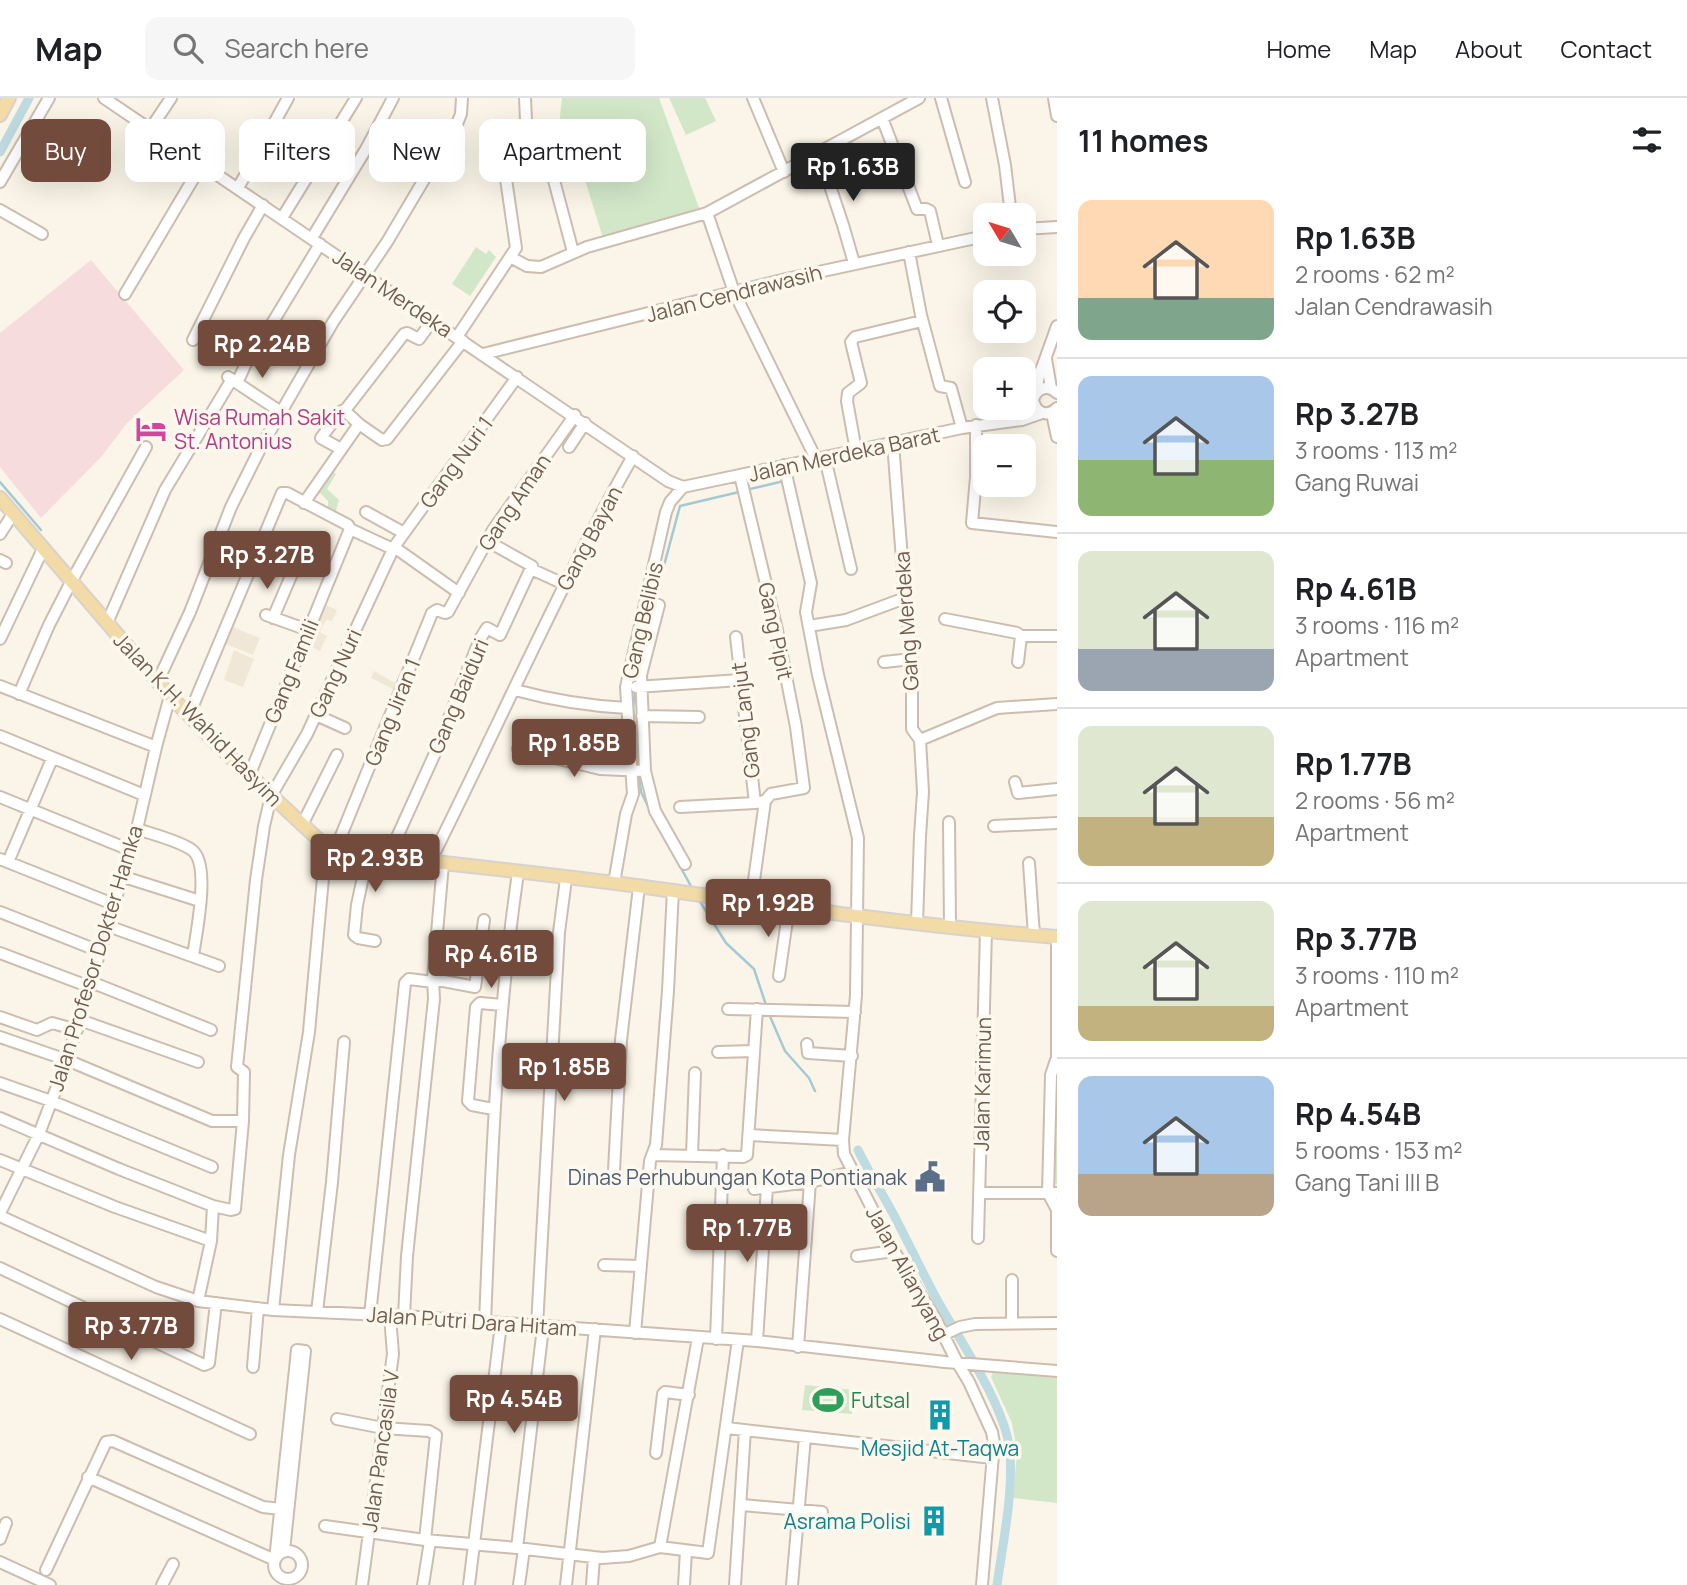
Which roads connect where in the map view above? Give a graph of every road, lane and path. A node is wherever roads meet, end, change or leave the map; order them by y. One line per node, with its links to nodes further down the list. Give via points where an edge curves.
1 (49, 98): 21 (street)
2 (104, 98): 16 (street, Jalan Merdeka)
3 (171, 98): 17 (street)
4 (288, 98): 25 (street)
5 (356, 98): 30 (street)
6 (393, 98): 35 (street)
7 (462, 98): 41 (street, via 457,124)
8 (525, 98): 39 (street, via 527,141 506,180 516,243)
9 (753, 98): 19 (street)
10 (919, 98): 15 (street)
11 (941, 98): 24 (street)
12 (992, 98): 26 (street)
13 (1054, 98): 14 (street)
14 (1057, 116)
15 (882, 118): 18 (street); 36 (street, via 917,209 930,211)
16 (136, 119)
17 (156, 119)
18 (819, 153): 19 (street); 40 (street)
19 (784, 172): 29 (street)
20 (225, 179): 25 (street, Jalan Merdeka)
21 (0, 182)
22 (191, 182): 43 (street)
23 (554, 182): 37 (street)
24 (965, 183)
25 (238, 188): 27 (street, Jalan Merdeka)
26 (1010, 203)
27 (263, 205): 30 (street, Jalan Merdeka); 49 (street)
28 (0, 210): 33 (street)
29 (707, 212): 37 (street); 42 (street)
30 (282, 218): 35 (street, Jalan Merdeka)
31 (1057, 227): 32 (street)
32 (1036, 228)
33 (42, 233)
34 (973, 238): 36 (street, Jalan Cendrawasih)
35 (316, 241): 41 (street, Jalan Merdeka); 50 (street)
36 (939, 245): 38 (street, Jalan Cendrawasih)
37 (573, 252): 39 (street, via 536,267)
38 (909, 252): 40 (street, Jalan Cendrawasih); 44 (street)
39 (510, 257): 48 (street)
40 (854, 263): 42 (street, Jalan Cendrawasih)
41 (365, 274): 45 (street, Jalan Merdeka); 61 (street)
42 (734, 292): 51 (street, Jalan Cendrawasih); 75 (street)
43 (125, 294)
44 (922, 321): 67 (street, via 940,386 951,388); 73 (street, via 855,337 851,342 861,383 848,393)
45 (430, 323): 48 (street, Jalan Merdeka); 59 (street, via 420,338 404,334)
46 (1057, 326): 52 (street)
47 (222, 330): 50 (street)
48 (460, 339): 51 (street, Jalan Merdeka); 65 (street, via 387,439)
49 (193, 340)
50 (258, 351): 54 (street)
51 (483, 355): 53 (street, Jalan Merdeka)
52 (1046, 356): 55 (street); 56 (street)
53 (517, 377): 62 (street, Jalan Merdeka); 85 (street, Gang Nuri 1)
54 (232, 379): 61 (street); 98 (street, via 165,490)
55 (1036, 391)
56 (1054, 391): 57 (street, via 1042,388)
57 (1036, 396)
58 (1036, 406): 60 (street, via 1037,410)
59 (346, 409): 65 (street); 72 (street, via 321,438)
60 (1053, 411): 63 (street, Jalan Merdeka Barat); 68 (street)
61 (281, 412): 109 (street, via 231,507)
62 (575, 415): 64 (street, Jalan Merdeka); 87 (street, Gang Aman)
63 (1004, 421): 66 (street, Jalan Merdeka Barat)
64 (585, 423): 71 (street); 74 (street, Jalan Merdeka)
65 (359, 424): 72 (street)
66 (976, 425): 67 (street, Jalan Merdeka Barat); 84 (street, via 972,523)
67 (962, 428): 69 (street, Jalan Merdeka Barat)
68 (1057, 437)
69 (894, 443): 73 (street, Jalan Merdeka Barat); 96 (street, Gang Merdeka)
70 (146, 447): 93 (street)
71 (569, 447)
72 (341, 449): 80 (street)
73 (856, 451): 75 (street, Jalan Merdeka Barat)
74 (633, 456): 78 (street, Jalan Merdeka); 94 (street, Gang Bayan)
75 (820, 458): 76 (street, Jalan Merdeka Barat); 91 (street)
76 (785, 470): 77 (street, Jalan Merdeka Barat); 99 (street, Jalan Alianyang, via 811,586 806,608)
77 (741, 479): 78 (street, Jalan Merdeka Barat); 135 (street, Gang Pipit, via 778,630 804,788 771,794)
78 (683, 487): 111 (street, Gang Belibis, via 667,508 643,637 641,672)
79 (0, 498): 82 (main road, Jalan K.H. Wahid Hasyim)
80 (304, 503): 83 (street); 117 (street, via 281,494)
81 (366, 512): 85 (street)
82 (13, 514): 86 (street); 89 (main road, Jalan K.H. Wahid Hasyim)
83 (350, 528): 88 (street); 100 (street, Gang Famili)
84 (1057, 532)
85 (404, 533): 88 (street, Gang Nuri 1)
86 (0, 534)
87 (487, 541): 90 (street); 95 (street, Gang Aman)
88 (394, 548): 95 (street); 118 (street, Gang Nuri)
89 (43, 549): 93 (main road, Jalan K.H. Wahid Hasyim); 101 (street)
90 (531, 569): 94 (street); 146 (street, Gang Baiduri, via 500,635 487,628 480,639)
91 (851, 569)
92 (291, 576): 100 (street, via 269,616)
93 (71, 582): 98 (main road, Jalan K.H. Wahid Hasyim); 113 (street)
94 (564, 583): 112 (street, Gang Bayan)
95 (459, 593): 143 (street, Gang Jiran 1, via 447,612 432,613)
96 (905, 598): 99 (street, via 846,620); 105 (street, Gang Merdeka)
97 (945, 619): 102 (street)
98 (107, 623): 109 (main road, Jalan K.H. Wahid Hasyim)
99 (810, 626): 162 (street, Jalan Alianyang, via 858,838)
100 (308, 630): 129 (street, Gang Famili)
101 (1, 634)
102 (1021, 636): 103 (street); 107 (street)
103 (1057, 636)
104 (736, 637): 108 (street, Gang Lanjut)
105 (912, 659): 106 (street); 123 (street, Gang Merdeka, via 912,729)
106 (884, 662)
107 (1018, 663)
108 (740, 680): 111 (street); 135 (street, Gang Lanjut)
109 (159, 681): 114 (main road, Jalan K.H. Wahid Hasyim)
110 (0, 686): 113 (street)
111 (634, 687): 116 (street, Gang Belibis); 119 (street)
112 (515, 690): 116 (street, via 552,700); 148 (street, Gang Bayan)
113 (19, 694): 124 (street)
114 (170, 696): 117 (main road, Jalan K.H. Wahid Hasyim); 124 (street, Jalan Profesor Dokter Hamka)
115 (1057, 704): 123 (street, via 997,708)
116 (627, 708): 128 (street, Gang Belibis)
117 (189, 715): 129 (main road, Jalan K.H. Wahid Hasyim)
118 (316, 715): 121 (street); 133 (street, Gang Nuri)
119 (642, 716): 120 (street); 128 (street)
120 (699, 717)
121 (345, 728)
122 (0, 736): 127 (street)
123 (920, 740): 164 (street, Gang Merdeka, via 923,801)
124 (156, 747): 132 (street, Jalan Profesor Dokter Hamka)
125 (518, 749): 128 (street, via 600,769)
126 (337, 755): 140 (street)
127 (52, 759): 132 (street); 137 (street)
128 (639, 772): 150 (street); 154 (street, Gang Belibis)
129 (249, 776): 133 (main road, Jalan K.H. Wahid Hasyim)
130 (1015, 782): 131 (street, via 1018,793)
131 (1057, 789)
132 (144, 795): 142 (street, Jalan Profesor Dokter Hamka)
133 (271, 796): 140 (main road, Jalan K.H. Wahid Hasyim); 199 (street, Gang Nuri, via 256,880 237,1067 244,1072)
134 (0, 797): 137 (street)
135 (760, 802): 136 (street); 158 (street, Gang Lanjut)
136 (680, 807)
137 (30, 810): 144 (street); 147 (street)
138 (949, 822): 166 (street)
139 (1057, 823): 141 (street)
140 (302, 825): 143 (main road, Jalan K.H. Wahid Hasyim)
141 (994, 826)
142 (137, 829): 144 (street, Jalan Profesor Dokter Hamka); 157 (street, via 195,853 201,864)
143 (331, 847): 145 (main road, Jalan K.H. Wahid Hasyim); 231 (street)
144 (130, 850): 152 (street, Jalan Profesor Dokter Hamka)
145 (368, 854): 146 (main road, Jalan K.H. Wahid Hasyim); 170 (street, via 354,935)
146 (388, 857): 148 (main road, Jalan K.H. Wahid Hasyim)
147 (4, 860): 159 (street)
148 (436, 863): 151 (main road, Jalan K.H. Wahid Hasyim); 176 (street)
149 (1030, 863): 168 (street)
150 (685, 864)
151 (518, 873): 153 (main road, Jalan K.H. Wahid Hasyim); 178 (street)
152 (121, 876): 157 (street); 159 (street, Jalan Profesor Dokter Hamka)
153 (566, 878): 154 (main road, Jalan K.H. Wahid Hasyim); 241 (street, via 559,932)
154 (614, 883): 155 (main road, Jalan K.H. Wahid Hasyim)
155 (639, 887): 156 (main road, Jalan K.H. Wahid Hasyim); 209 (street, via 621,1040)
156 (675, 891): 158 (main road, Jalan K.H. Wahid Hasyim); 203 (street)
157 (200, 901): 173 (street)
158 (751, 902): 160 (main road, Jalan K.H. Wahid Hasyim)
159 (113, 904): 165 (street, Jalan Profesor Dokter Hamka)
160 (789, 906): 162 (main road, Jalan K.H. Wahid Hasyim); 175 (street)
161 (0, 912): 171 (street)
162 (858, 914): 164 (main road, Jalan K.H. Wahid Hasyim); 181 (street, Jalan Alianyang)
163 (484, 920): 176 (street, via 475,987)
164 (917, 923): 166 (main road, Jalan K.H. Wahid Hasyim)
165 (108, 926): 171 (street, Jalan Profesor Dokter Hamka); 173 (street)
166 (950, 926): 167 (main road, Jalan K.H. Wahid Hasyim)
167 (986, 930): 168 (main road, Jalan K.H. Wahid Hasyim); 214 (street, Jalan Karimun)
168 (1034, 935): 169 (main road, Jalan K.H. Wahid Hasyim)
169 (1057, 937): 192 (street)
170 (375, 942)
171 (99, 951): 177 (street, Jalan Profesor Dokter Hamka)
172 (0, 953): 177 (street)
173 (193, 956): 174 (street)
174 (219, 966)
175 (779, 976)
176 (433, 981): 233 (street, via 405,982); 235 (street)
177 (90, 985): 183 (street, Jalan Profesor Dokter Hamka); 184 (street)
178 (502, 1005): 197 (street); 197 (street, via 480,1003 476,1007 468,1101)
179 (728, 1009): 180 (street)
180 (764, 1009): 181 (street); 188 (street)
181 (855, 1012): 190 (street, Jalan Alianyang)
182 (0, 1017): 183 (street, via 37,1030 52,1023)
183 (79, 1025): 191 (street, Jalan Profesor Dokter Hamka); 193 (street)
184 (211, 1030)
185 (0, 1037): 191 (street)
186 (344, 1042): 232 (street)
187 (807, 1044): 190 (street, via 808,1053)
188 (754, 1051): 189 (street); 201 (street)
189 (718, 1052)
190 (852, 1056): 202 (street, Jalan Alianyang)
191 (67, 1060): 196 (street, Jalan Profesor Dokter Hamka); 199 (street, via 212,1121)
192 (1057, 1061): 215 (street, via 1051,1075)
193 (198, 1062)
194 (695, 1073): 204 (street)
195 (0, 1083): 196 (street)
196 (51, 1101): 200 (street, Jalan Profesor Dokter Hamka); 207 (street)
197 (494, 1108): 238 (street)
198 (0, 1118): 200 (street)
199 (243, 1121): 216 (street, via 236,1206 231,1210)
200 (39, 1134): 208 (street, Jalan Profesor Dokter Hamka); 216 (street)
201 (749, 1135): 202 (street); 205 (street, via 746,1156)
202 (843, 1140): 210 (street, Jalan Alianyang)
203 (652, 1155): 204 (street); 225 (street)
204 (692, 1155): 205 (street)
205 (723, 1155): 246 (street)
206 (0, 1160): 208 (street)
207 (212, 1167)
208 (22, 1169): 218 (street, Jalan Profesor Dokter Hamka); 220 (street)
209 (614, 1170)
210 (852, 1172): 211 (street); 221 (street, Jalan Alianyang)
211 (810, 1182): 212 (street); 249 (street)
212 (767, 1187): 213 (street); 248 (street)
213 (754, 1189)
214 (979, 1193): 215 (street); 219 (street, Jalan Karimun)
215 (1053, 1193): 217 (street)
216 (213, 1206): 220 (street)
217 (1056, 1206): 222 (street)
218 (0, 1215): 228 (street, Jalan Putri Dara Hitam, via 156,1287)
219 (978, 1238)
220 (211, 1241): 228 (street)
221 (894, 1251): 223 (street); 244 (street, Jalan Alianyang)
222 (1057, 1251)
223 (857, 1256)
224 (604, 1265): 225 (street)
225 (641, 1266): 243 (street)
226 (0, 1268): 229 (street, via 204,1365 209,1363)
227 (1012, 1280): 237 (street)
228 (198, 1301): 229 (street, Jalan Putri Dara Hitam)
229 (216, 1303): 230 (street, Jalan Putri Dara Hitam)
230 (258, 1308): 231 (street, Jalan Putri Dara Hitam); 251 (street)
231 (273, 1310): 232 (street, Jalan Putri Dara Hitam)
232 (317, 1312): 233 (street, Jalan Putri Dara Hitam)
233 (370, 1315): 234 (street, Jalan Putri Dara Hitam)
234 (390, 1316): 235 (street, Jalan Putri Dara Hitam); 255 (street, Jalan Pancasila V, via 393,1354)
235 (404, 1316): 238 (street, Jalan Putri Dara Hitam)
236 (0, 1319): 258 (street)
237 (1012, 1322): 239 (street); 244 (street, via 975,1324)
238 (485, 1323): 240 (street, Jalan Putri Dara Hitam)
239 (1057, 1323)
240 (501, 1324): 241 (street, Jalan Putri Dara Hitam); 273 (street)
241 (540, 1326): 242 (street, Jalan Putri Dara Hitam); 275 (street)
242 (595, 1329): 243 (street, Jalan Putri Dara Hitam); 278 (street)
243 (635, 1333): 245 (street, Jalan Putri Dara Hitam)
244 (946, 1334): 250 (street, Jalan Alianyang)
245 (698, 1338): 246 (street, Jalan Putri Dara Hitam); 253 (street)
246 (716, 1339): 247 (street, Jalan Putri Dara Hitam)
247 (738, 1340): 248 (street, Jalan Putri Dara Hitam); 256 (street)
248 (757, 1341): 249 (street, Jalan Putri Dara Hitam)
249 (799, 1347): 250 (street, Jalan Putri Dara Hitam)
250 (959, 1362): 252 (street, Jalan Putri Dara Hitam); 261 (street, Jalan Alianyang, via 992,1432)
251 (253, 1367)
252 (1057, 1371)
253 (688, 1395): 260 (street, via 663,1394); 274 (street)
254 (337, 1419): 255 (street)
255 (383, 1428): 270 (street, Jalan Pancasila V); 272 (street, via 436,1435)
256 (727, 1428): 257 (street); 277 (street, via 708,1553)
257 (745, 1430): 259 (street); 264 (street)
258 (250, 1434)
259 (805, 1437): 261 (street); 266 (street)
260 (656, 1453)
261 (992, 1458): 296 (street, Jalan Alianyang)
262 (288, 1471): 262 (street, via 297,1350 304,1351); 265 (street); 276 (street)
263 (88, 1477): 265 (street, via 103,1444 113,1441 263,1507); 280 (street); 283 (street)
264 (742, 1505): 266 (street); 294 (street)
265 (281, 1509): 280 (street)
266 (798, 1509): 267 (street); 295 (street)
267 (822, 1512)
268 (6, 1523): 271 (street)
269 (325, 1526): 270 (street)
270 (369, 1532): 272 (street); 287 (street, Jalan Pancasila V)
271 (0, 1539)
272 (427, 1541): 273 (street); 288 (street)
273 (473, 1546): 275 (street); 289 (street)
274 (660, 1547): 277 (street); 279 (street, via 625,1557)
275 (520, 1549): 278 (street); 290 (street)
276 (284, 1551): 280 (street); 284 (street, via 300,1559 301,1567)
277 (686, 1551): 293 (street)
278 (570, 1553): 279 (street); 291 (street)
279 (594, 1557): 292 (street)
280 (275, 1560): 284 (street, via 278,1574)
281 (0, 1562): 285 (street)
282 (173, 1564): 286 (street)
283 (46, 1570)
284 (292, 1581)
285 (50, 1585)
286 (162, 1585)
287 (362, 1585)
288 (423, 1585)
289 (469, 1585)
290 (519, 1585)
291 (566, 1585)
292 (592, 1585)
293 (684, 1585)
294 (735, 1585)
295 (792, 1585)
296 (982, 1585)

